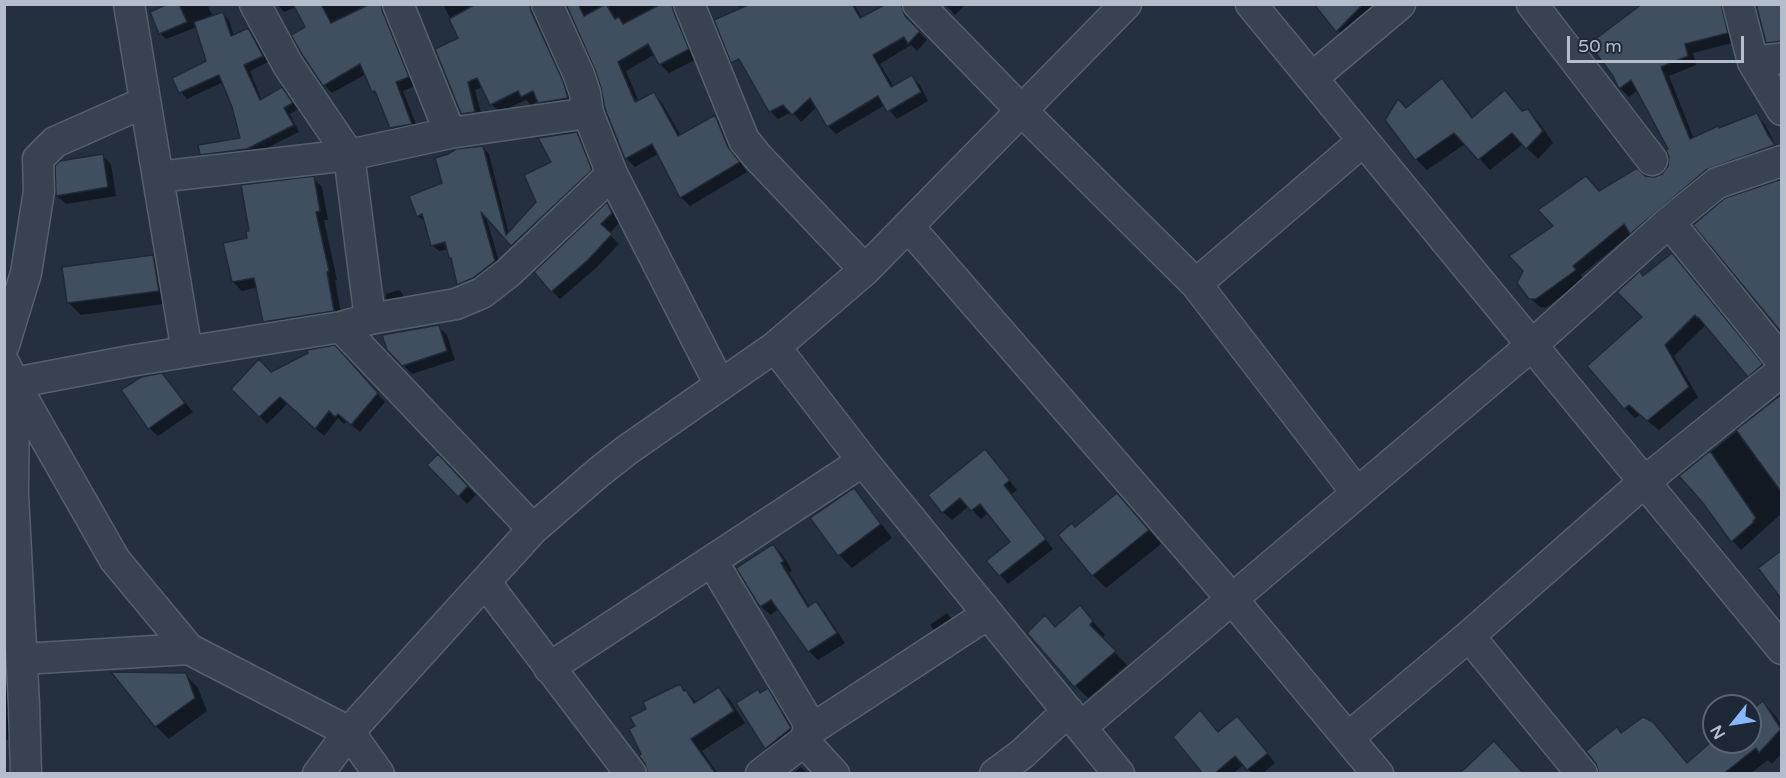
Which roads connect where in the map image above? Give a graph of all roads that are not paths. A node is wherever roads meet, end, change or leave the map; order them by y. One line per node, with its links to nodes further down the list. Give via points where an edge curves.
1 (129, 4): 14 (street)
2 (255, 4): 20 (street, via 288,65)
3 (398, 4): 18 (street)
4 (547, 4): 17 (street, via 583,84)
5 (689, 4): 27 (street, via 744,140)
6 (918, 4): 15 (street)
7 (1126, 4): 15 (street)
8 (1251, 4): 13 (street)
9 (1400, 4): 13 (street)
10 (1532, 4): 21 (street)
11 (1738, 4): 12 (street)
12 (1767, 60): 16 (street)
13 (1312, 78): 19 (street)
14 (145, 102): 24 (street); 31 (street, via 56,142 38,159 39,191 26,273)
15 (1021, 110): 26 (street); 28 (street)
16 (1782, 110)
17 (588, 113): 18 (street); 23 (street)
18 (450, 133): 20 (street)
19 (1364, 141): 28 (street); 32 (street)
20 (349, 155): 24 (street); 29 (street)
21 (1652, 160)
22 (1782, 162): 25 (street, via 1718,183)
23 (612, 174): 29 (street, via 482,293 456,304); 38 (street)
24 (158, 177): 34 (street)
25 (1669, 222): 32 (street); 35 (street)
26 (908, 226): 27 (street); 45 (street)
27 (865, 270): 33 (street)
28 (1196, 284): 41 (street)
29 (370, 320): 30 (street)
30 (341, 327): 34 (street); 42 (street)
31 (4, 345)
32 (1532, 345): 40 (street); 41 (street)
33 (775, 347): 38 (street); 39 (street)
34 (187, 352): 37 (street)
35 (1782, 361)
36 (1782, 371): 40 (street)
37 (9, 373): 48 (street, via 115,560); 50 (street)
38 (720, 385): 42 (street, via 598,472)
39 (863, 461): 43 (street); 46 (street)
40 (1644, 482): 47 (street); 49 (street)
41 (1357, 493): 45 (street)
42 (533, 529): 44 (street)
43 (712, 561): 51 (street); 54 (street, via 807,720)
44 (485, 582): 51 (street); 53 (street)
45 (1232, 599): 52 (street); 55 (street)
46 (988, 614): 52 (street); 54 (street)
47 (1469, 636): 55 (street); 65 (street)
48 (189, 649): 50 (street); 53 (street)
49 (1782, 649)
50 (22, 659): 56 (street)
51 (549, 668): 59 (street)
52 (1075, 719): 62 (street); 63 (street)
53 (349, 732): 57 (street); 58 (street)
54 (807, 736): 60 (street); 61 (street)
55 (1349, 737): 64 (street)
56 (26, 774)
57 (318, 774)
58 (379, 774)
59 (631, 774)
60 (760, 774)
61 (834, 774)
62 (995, 774)
63 (1119, 774)
64 (1378, 774)
65 (1582, 774)

